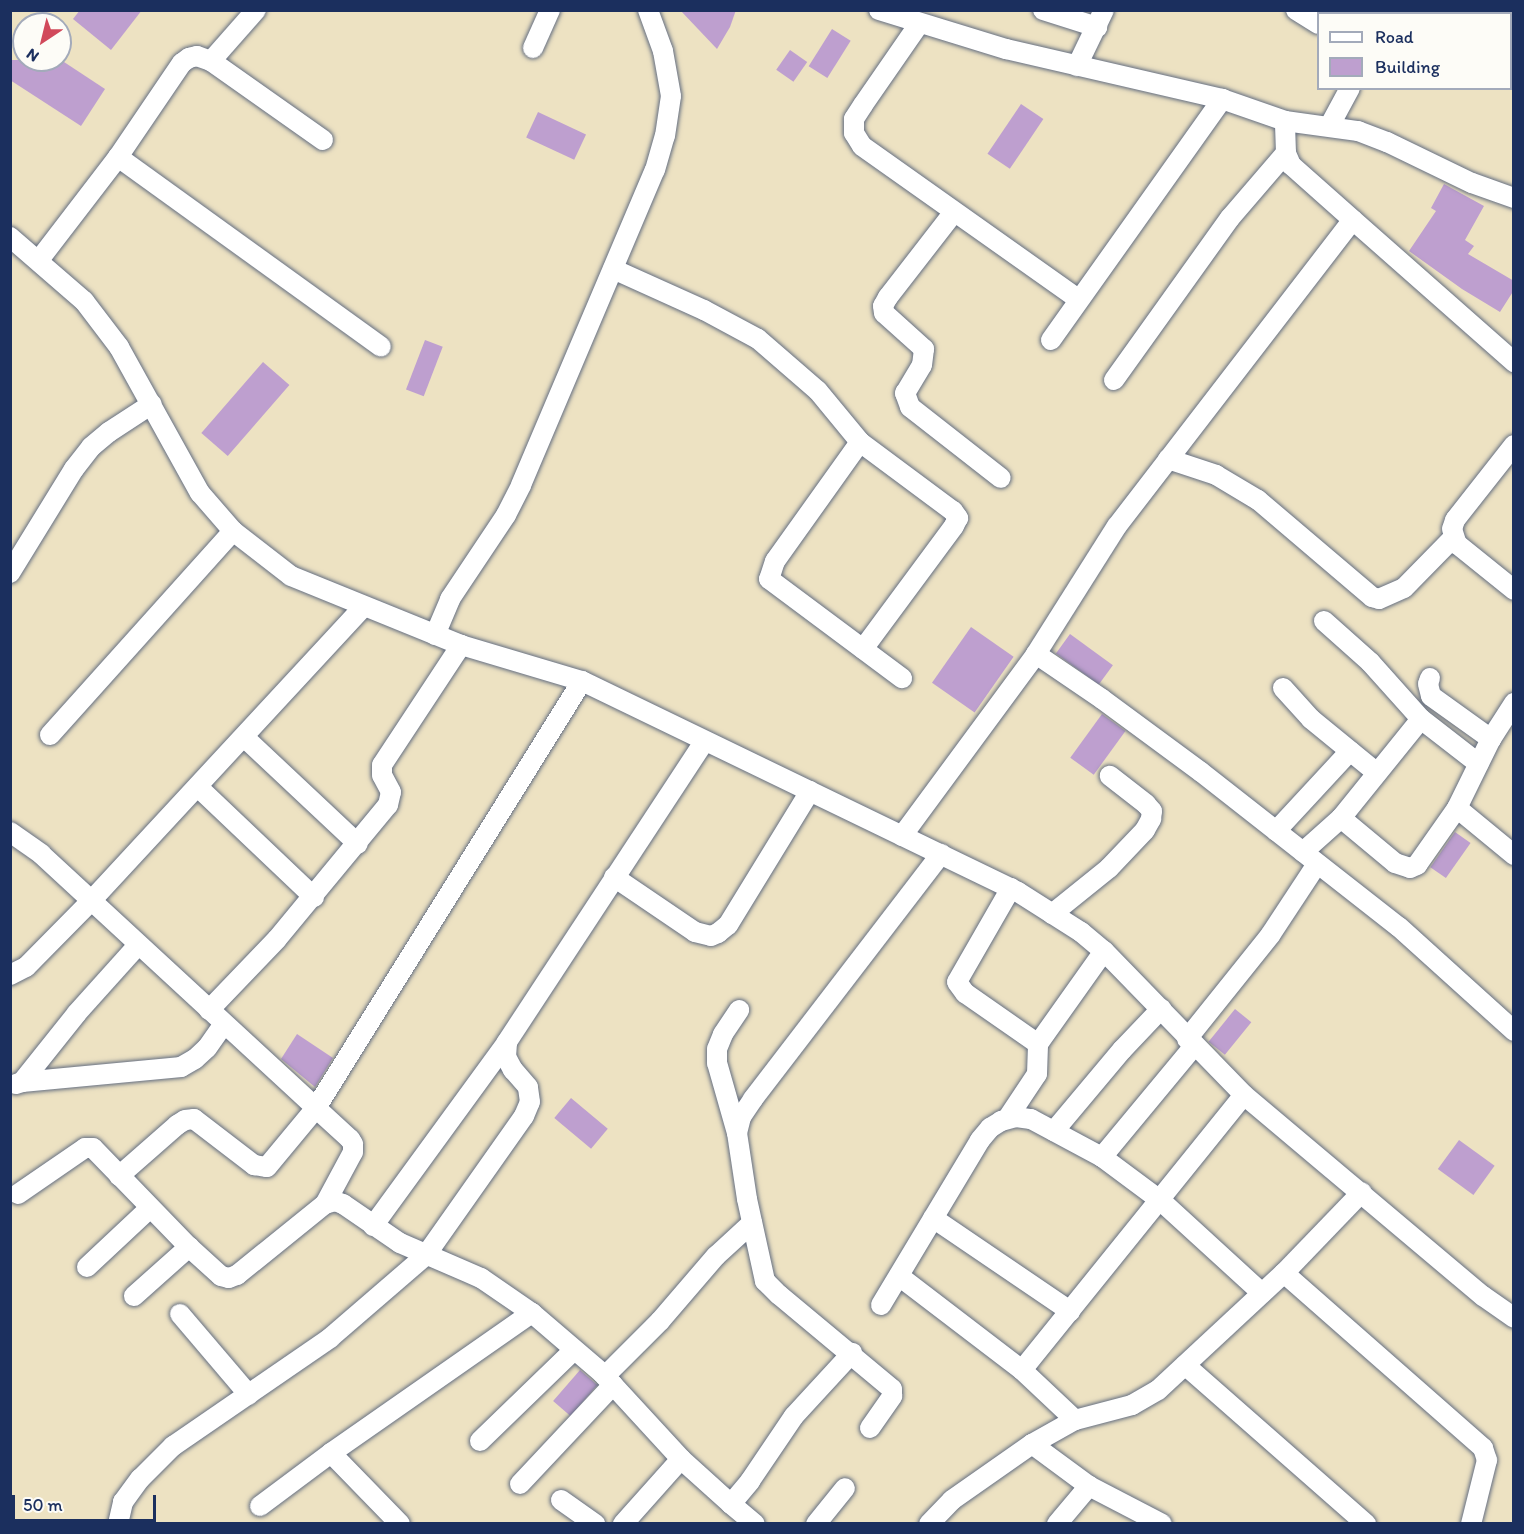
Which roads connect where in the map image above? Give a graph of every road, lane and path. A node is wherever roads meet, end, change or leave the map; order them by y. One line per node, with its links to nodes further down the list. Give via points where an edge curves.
1 (256, 10): 11 (street)
2 (550, 10): 10 (street)
3 (648, 10): 25 (street, via 663,51 671,96 655,170)
4 (879, 10): 9 (street)
5 (1043, 10): 7 (street)
6 (1296, 10): 8 (street)
7 (1100, 19): 12 (street)
8 (1317, 23)
9 (919, 24): 12 (street); 21 (street, via 854,119 854,133 862,147)
10 (533, 48)
11 (211, 61): 17 (street); 19 (street, via 197,56 182,63)
12 (1077, 66): 14 (street)
13 (1349, 90): 16 (street)
14 (1222, 99): 15 (street); 26 (street)
15 (1285, 121): 16 (street); 18 (street)
16 (1330, 125): 20 (street, via 1387,142 1472,183)
17 (322, 140)
18 (1286, 153): 22 (street, via 1291,165); 30 (street, via 1230,218)
19 (118, 157): 24 (street); 28 (street)
20 (1514, 198)
21 (954, 212): 26 (street); 35 (street, via 888,297 884,313 924,350 922,365 905,393 910,407)
22 (1353, 220): 29 (street); 34 (street)
23 (10, 237): 24 (street)
24 (39, 260): 31 (street, via 84,301 119,347)
25 (613, 269): 32 (street, via 758,339 819,391); 42 (street, via 516,495 491,540 450,599)
26 (1078, 299): 27 (street)
27 (1052, 340)
28 (381, 347)
29 (1514, 362)
30 (1114, 380)
31 (152, 404): 36 (street, via 200,493); 38 (street, via 91,447)
32 (860, 442): 44 (street, via 775,561 769,579); 44 (street, via 958,518)
33 (1514, 446): 37 (street, via 1455,520)
34 (1168, 459): 37 (street, via 1216,475 1258,500 1379,599 1404,588); 45 (street, via 1117,526)
35 (1001, 478)
36 (233, 531): 40 (street, via 291,576); 52 (street)
37 (1453, 538): 39 (street)
38 (10, 573)
39 (1514, 590)
40 (363, 607): 42 (street); 53 (street)
41 (1323, 621): 51 (street, via 1370,662)
42 (435, 635): 43 (street)
43 (460, 645): 48 (street); 67 (street, via 382,765 392,798)
44 (862, 649): 46 (street)
45 (1036, 654): 64 (street, via 1111,705); 66 (street)
46 (902, 678)
47 (1430, 678): 54 (street, via 1431,696)
48 (582, 681): 55 (street); 89 (street)
49 (1283, 688): 56 (street, via 1311,719)
50 (1514, 703): 54 (street)
51 (1420, 720): 57 (street); 58 (street)
52 (50, 735)
53 (244, 737): 60 (street); 67 (street)
54 (1491, 739): 57 (street)
55 (704, 742): 61 (street); 71 (street)
56 (1350, 751): 58 (street); 64 (street)
57 (1479, 764): 62 (street)
58 (1377, 773): 63 (street)
59 (1110, 776): 75 (street, via 1146,804 1152,811 1151,819 1109,868)
60 (198, 787): 73 (street); 74 (street)
61 (810, 791): 66 (street); 71 (street, via 728,924 718,933 711,936 695,932)
62 (1456, 808): 63 (street, via 1425,857 1410,868 1395,863); 69 (street)
63 (1341, 818): 70 (street)
64 (1276, 831): 70 (street)
65 (10, 832): 74 (street, via 41,854)
66 (902, 836): 68 (street)
67 (358, 844): 73 (street)
68 (941, 854): 72 (street); 92 (street, via 753,1099 741,1117)
69 (1514, 855)
70 (1310, 858): 83 (street, via 1399,927); 85 (street, via 1271,933)
71 (615, 877): 84 (street)
72 (1011, 888): 75 (street); 86 (street, via 957,982 965,993)
73 (314, 897): 80 (street)
74 (91, 902): 76 (street); 78 (street, via 26,967)
75 (1052, 914): 77 (street)
76 (138, 945): 80 (street); 87 (street)
77 (1104, 951): 79 (street); 86 (street)
78 (10, 975)
79 (1161, 1009): 85 (street); 91 (street)
80 (209, 1010): 82 (street)
81 (739, 1010): 92 (street, via 717,1049 717,1063)
82 (224, 1024): 87 (street, via 207,1048 181,1067); 89 (street)
83 (1514, 1031)
84 (507, 1042): 102 (street); 104 (street, via 506,1057 528,1087 531,1102)
85 (1191, 1042): 88 (street); 93 (street)
86 (1038, 1044): 90 (street, via 1037,1074)
87 (16, 1084)
88 (1244, 1095): 95 (street); 97 (street)
89 (316, 1108): 94 (street, via 267,1167 254,1165 194,1119 177,1125); 98 (street, via 353,1144 353,1152)
90 (1007, 1119): 91 (street, via 1031,1119); 100 (street, via 990,1128 980,1140)
91 (1054, 1131): 93 (street)
92 (737, 1133): 101 (street)
93 (1102, 1157): 97 (street)
94 (119, 1176): 96 (street, via 98,1152 86,1148); 99 (street)
95 (1362, 1192): 106 (street); 114 (street)
96 (18, 1194)
97 (1160, 1200): 108 (street); 111 (street)
98 (325, 1204): 102 (street, via 343,1204); 103 (street, via 229,1278 221,1276)
99 (149, 1209): 103 (street); 105 (street)
100 (933, 1218): 107 (street); 111 (street)
101 (752, 1223): 116 (street, via 765,1281); 119 (street, via 716,1256)
102 (373, 1226): 104 (street)
103 (189, 1247): 109 (street)
104 (426, 1255): 112 (street, via 481,1278); 120 (street, via 330,1338)
105 (87, 1267)
106 (1284, 1273): 108 (street); 144 (street, via 1483,1448 1487,1460)
107 (898, 1276): 110 (street); 118 (street)
108 (1262, 1293): 117 (street)
109 (134, 1296)
110 (881, 1305)
111 (1070, 1311): 118 (street)
112 (532, 1313): 115 (street); 125 (street)
113 (180, 1314): 120 (street)
114 (1514, 1318)
115 (574, 1350): 119 (street); 123 (street)
116 (852, 1353): 122 (street, via 892,1389 892,1396); 131 (street, via 794,1416)
117 (1185, 1365): 121 (street, via 1158,1390 1132,1405); 143 (street)
118 (1022, 1370): 121 (street)
119 (609, 1381): 126 (street); 127 (street)
120 (249, 1395): 135 (street, via 173,1446 123,1502)
121 (1075, 1420): 124 (street)
122 (870, 1428)
123 (480, 1442)
124 (1032, 1444): 128 (street); 140 (street, via 952,1500)
125 (331, 1454): 132 (street); 134 (street)
126 (681, 1459): 131 (street); 137 (street)
127 (520, 1484)
128 (1089, 1486): 133 (street); 141 (street)
129 (845, 1488): 139 (street)
130 (561, 1500): 136 (street)
131 (731, 1504): 138 (street)
132 (260, 1506)
133 (1141, 1519): 142 (street)
134 (393, 1522)
135 (118, 1524)
136 (595, 1524)
137 (623, 1524)
138 (755, 1524)
139 (816, 1524)
140 (929, 1524)
141 (1058, 1524)
142 (1162, 1524)
143 (1366, 1524)
144 (1471, 1524)

